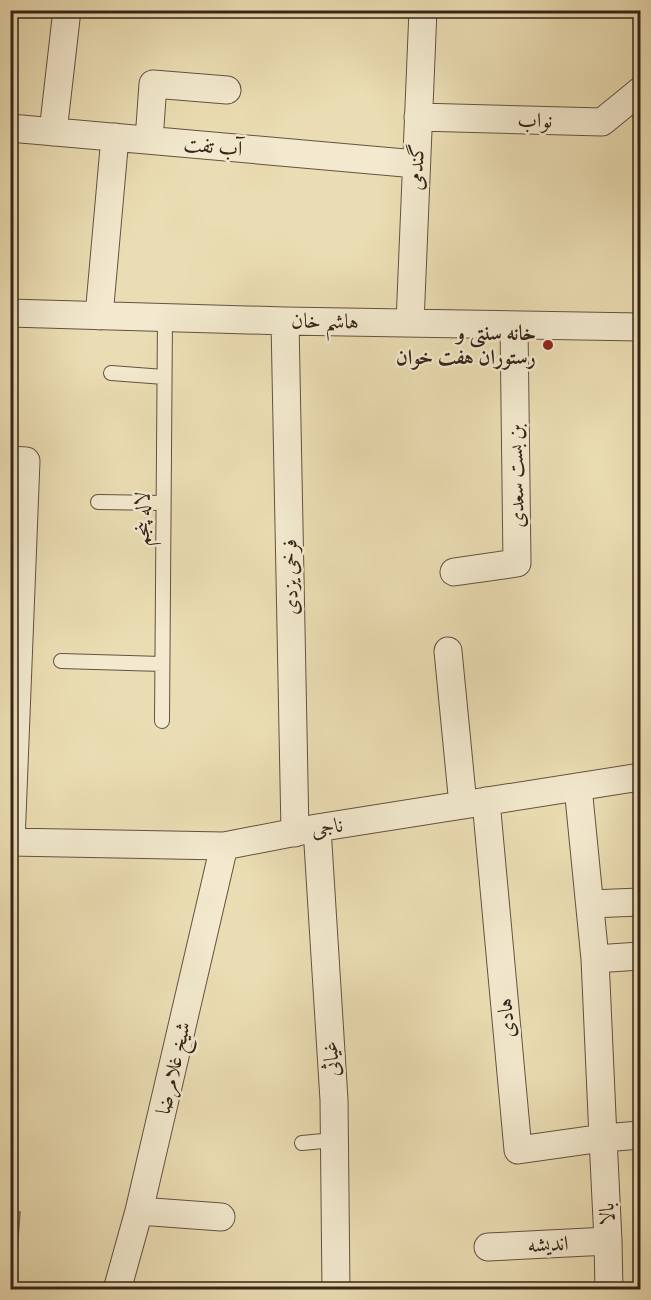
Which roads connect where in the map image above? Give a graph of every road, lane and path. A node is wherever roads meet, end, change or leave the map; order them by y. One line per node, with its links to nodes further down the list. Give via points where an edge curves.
1 (67, 10): 7 (street)
2 (423, 10): 5 (street, گندمی)
3 (227, 90): 9 (street, via 153,84)
4 (640, 91): 5 (street, نواب, via 602,123)
5 (418, 117): 10 (street, گندمی)
6 (10, 128): 7 (street, آب تفت)
7 (53, 132): 8 (street, آب تفت)
8 (115, 137): 9 (street, آب تفت); 12 (street)
9 (149, 140): 10 (street, آب تفت)
10 (416, 164): 15 (street, گندمی)
11 (10, 313): 12 (street, هاشم خان)
12 (99, 316): 13 (street, هاشم خان)
13 (165, 317): 14 (street, هاشم خان); 19 (lane, لاله پنجم)
14 (285, 321): 15 (street, هاشم خان); 31 (street, فرخی یزدی)
15 (410, 323): 16 (street, هاشم خان)
16 (514, 324): 17 (street, هاشم خان); 23 (street, بن بست سعدی, via 517,563)
17 (640, 327)
18 (111, 373): 19 (lane)
19 (164, 376): 22 (lane, لاله پنجم)
20 (10, 460): 32 (street, via 26,461)
21 (98, 501): 22 (lane)
22 (163, 503): 26 (lane, لاله پنجم)
23 (454, 572)
24 (448, 651): 30 (street)
25 (61, 661): 26 (lane)
26 (162, 664): 27 (lane, لاله پنجم)
27 (162, 721)
28 (640, 777): 29 (street, ناجی)
29 (578, 787): 30 (street, ناجی); 35 (street, بالا)
30 (475, 803): 31 (street, ناجی); 39 (street, هادی, via 518,1149)
31 (306, 831): 33 (street, ناجی); 40 (street, غیاثی, via 334,1100)
32 (11, 842): 33 (street, ناجی)
33 (224, 846): 42 (street, شیخ غلامرضا)
34 (640, 902): 35 (street)
35 (590, 904): 37 (street, بالا)
36 (640, 956): 37 (street)
37 (595, 959): 39 (street, بالا)
38 (640, 1135): 39 (street)
39 (603, 1138): 44 (street, بالا)
40 (334, 1140): 41 (lane); 47 (street, غیاثی)
41 (302, 1143)
42 (139, 1211): 43 (street); 46 (street, شیخ غلامرضا)
43 (222, 1217)
44 (608, 1241): 45 (street, اندیشه); 48 (street, بالا)
45 (488, 1247)
46 (117, 1290)
47 (336, 1290)
48 (609, 1290)

